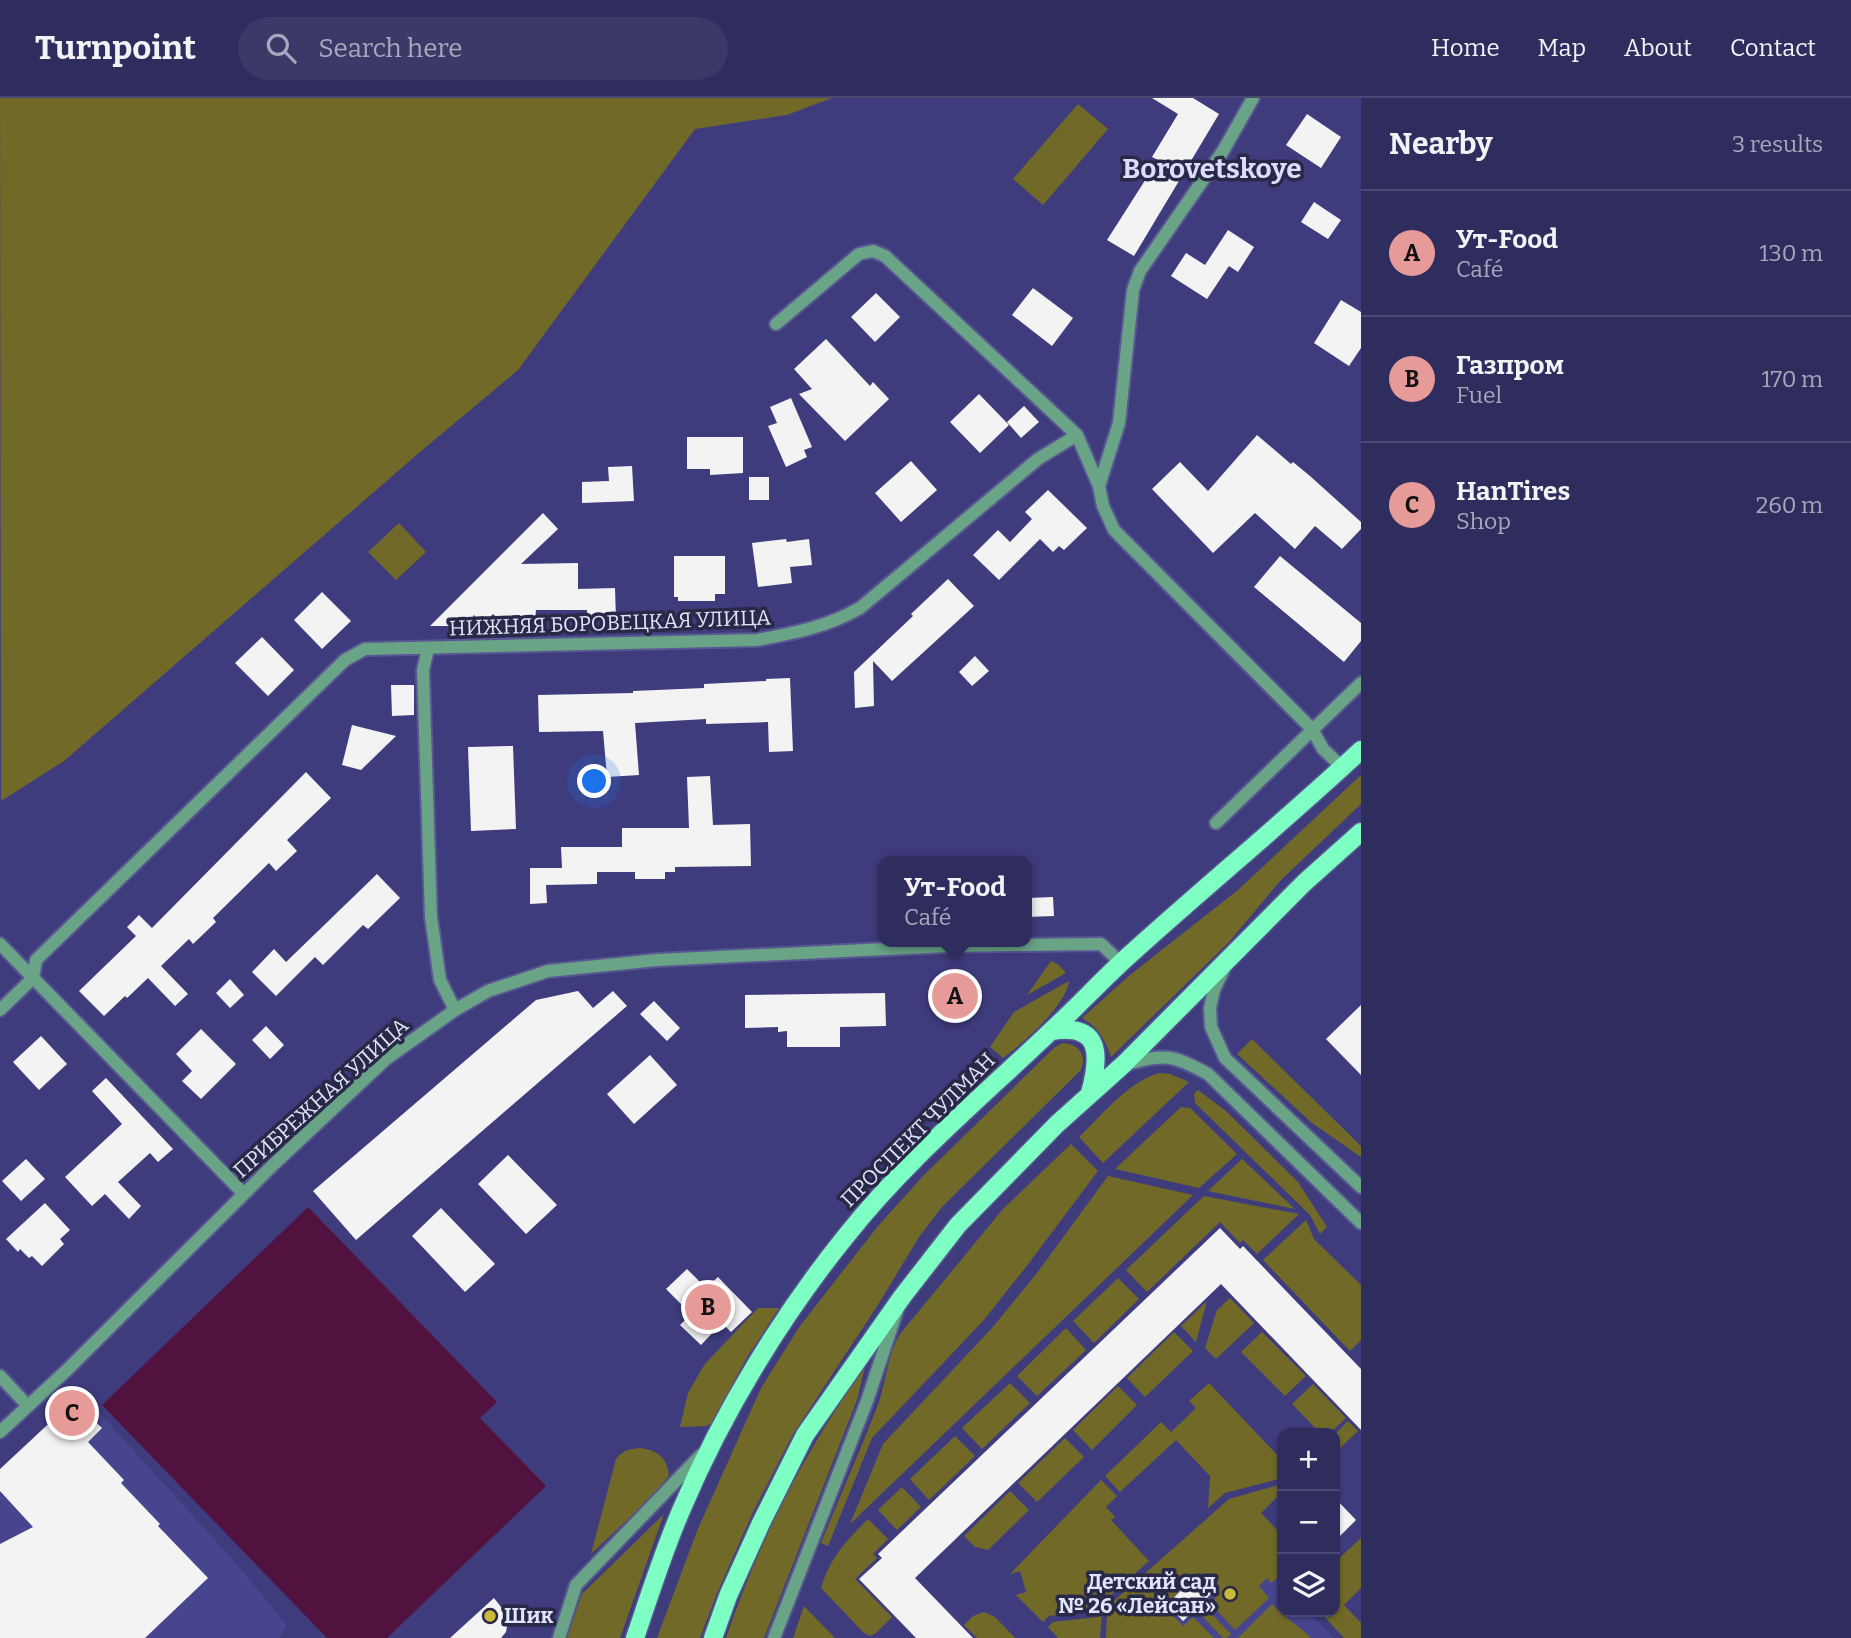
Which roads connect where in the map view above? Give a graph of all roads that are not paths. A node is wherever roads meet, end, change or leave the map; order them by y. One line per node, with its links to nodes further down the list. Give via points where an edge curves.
1 (1253, 98): 4 (street, via 1223,151 1140,271 1133,290 1119,423)
2 (776, 324): 3 (street, via 859,254 873,251 885,256)
3 (1077, 435): 4 (street); 5 (street, НИЖНЯЯ БОРОВЕЦКАЯ УЛИЦА, via 1038,459 860,608 838,621 757,640)
4 (1099, 486): 7 (street, via 1114,530)
5 (428, 649): 17 (street, НИЖНЯЯ БОРОВЕЦКАЯ УЛИЦА, via 365,649 345,660 36,960); 19 (street, via 424,670 431,917 440,980)
6 (1361, 683): 7 (street)
7 (1312, 729): 9 (street, via 1323,749); 10 (street)
8 (1361, 750): 9 (main road, ПРОСПЕКТ ЧУЛМАН)
9 (1342, 767): 16 (main road, ПРОСПЕКТ ЧУЛМАН)
10 (1216, 823)
11 (1361, 832): 15 (main road)
12 (0, 944): 17 (street)
13 (1032, 945): 16 (street, ПРИБРЕЖНАЯ УЛИЦА, via 1101,944)
14 (927, 947): 19 (street, ПРИБРЕЖНАЯ УЛИЦА, via 657,960 548,971 488,991)
15 (1230, 956): 21 (main road); 23 (street, via 1210,1008 1212,1027 1225,1058)
16 (1121, 962): 20 (main road, ПРОСПЕКТ ЧУЛМАН)
17 (33, 978): 18 (street, НИЖНЯЯ БОРОВЕЦКАЯ УЛИЦА); 24 (street)
18 (0, 1010)
19 (455, 1010): 24 (street, ПРИБРЕЖНАЯ УЛИЦА, via 386,1059)
20 (1052, 1031): 22 (main road, via 1079,1031 1095,1045); 30 (main road, ПРОСПЕКТ ЧУЛМАН, via 928,1146 844,1238 800,1298)
21 (1124, 1064): 22 (main road); 25 (street, via 1155,1057 1178,1058 1208,1074)
22 (1090, 1093): 26 (main road, via 958,1225)
23 (1361, 1187)
24 (244, 1194): 28 (street, ПРИБРЕЖНАЯ УЛИЦА)
25 (1361, 1223)
26 (902, 1297): 33 (main road, via 806,1435 761,1523); 34 (street, via 867,1401)
27 (0, 1376): 28 (street)
28 (28, 1406): 29 (street, ПРИБРЕЖНАЯ УЛИЦА)
29 (0, 1432)
30 (713, 1442): 31 (street, via 576,1585); 32 (main road, ПРОСПЕКТ ЧУЛМАН, via 660,1561)
31 (559, 1638)
32 (635, 1638)
33 (713, 1638)
34 (774, 1638)

